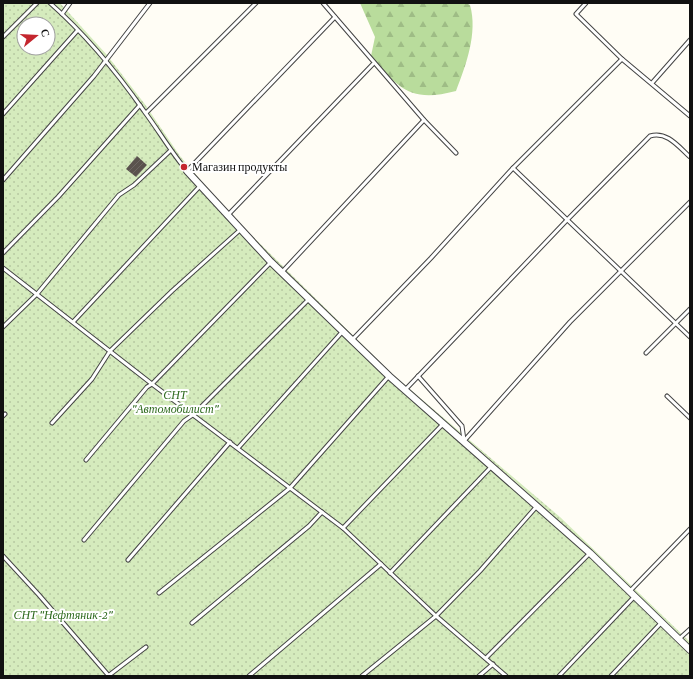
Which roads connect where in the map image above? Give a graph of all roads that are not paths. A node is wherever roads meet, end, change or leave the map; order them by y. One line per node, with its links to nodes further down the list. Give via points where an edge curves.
1 (37, 3): 11 (lane)
2 (50, 3): 8 (lane)
3 (70, 3): 8 (lane)
4 (150, 3): 14 (lane)
5 (256, 3): 18 (lane)
6 (322, 3): 9 (lane)
7 (586, 3): 13 (lane, via 576,14)
8 (62, 14): 10 (lane)
9 (335, 17): 15 (lane); 26 (lane)
10 (77, 31): 14 (lane); 19 (lane)
11 (3, 37)
12 (690, 40): 16 (lane)
13 (622, 59): 16 (lane); 25 (lane)
14 (105, 61): 17 (lane); 27 (lane)
15 (374, 64): 21 (lane); 30 (lane)
16 (652, 83): 20 (lane)
17 (140, 105): 18 (lane); 33 (lane)
18 (146, 113): 22 (lane)
19 (3, 114)
20 (690, 116)
21 (424, 120): 23 (lane); 37 (lane)
22 (170, 151): 26 (lane); 38 (lane, via 134,185 119,195)
23 (456, 153)
24 (690, 157): 31 (lane, via 667,136 650,136)
25 (513, 168): 31 (lane); 46 (lane)
26 (187, 171): 28 (street)
27 (3, 180)
28 (200, 186): 30 (street); 41 (lane)
29 (690, 202): 36 (lane)
30 (227, 216): 32 (street)
31 (567, 220): 36 (lane); 50 (lane)
32 (240, 230): 34 (street); 47 (lane)
33 (3, 254)
34 (271, 262): 37 (street); 51 (lane)
35 (3, 268): 38 (lane)
36 (621, 270): 42 (lane); 59 (lane, via 570,322)
37 (282, 272): 39 (street)
38 (37, 294): 41 (lane); 43 (lane)
39 (309, 299): 44 (street); 54 (lane)
40 (690, 308): 42 (lane)
41 (73, 322): 47 (lane)
42 (677, 323): 45 (lane); 48 (lane)
43 (3, 327)
44 (343, 331): 46 (street); 60 (lane)
45 (690, 336)
46 (352, 340): 49 (street)
47 (110, 351): 51 (lane); 56 (lane, via 92,379)
48 (646, 353)
49 (389, 376): 52 (street); 63 (lane)
50 (418, 376): 52 (lane); 59 (lane, via 462,426)
51 (152, 384): 54 (lane); 61 (lane)
52 (405, 390): 57 (street)
53 (667, 396): 55 (lane)
54 (194, 414): 58 (lane); 68 (lane, via 184,421)
55 (690, 417)
56 (52, 423)
57 (443, 424): 59 (street); 66 (lane)
58 (230, 442): 60 (lane); 71 (lane)
59 (464, 442): 62 (street)
60 (238, 448): 63 (lane)
61 (86, 460)
62 (492, 466): 64 (street); 73 (lane)
63 (290, 488): 65 (lane); 74 (lane)
64 (537, 506): 69 (street); 76 (lane)
65 (322, 512): 66 (lane); 77 (lane, via 309,526)
66 (343, 528): 72 (lane)
67 (690, 529): 75 (lane)
68 (84, 540)
69 (590, 553): 75 (street); 83 (lane)
70 (3, 556): 85 (lane)
71 (128, 560)
72 (381, 564): 73 (lane); 86 (lane)
73 (390, 573): 76 (lane)
74 (159, 593)
75 (632, 595): 78 (street); 90 (lane)
76 (436, 616): 83 (lane); 87 (lane)
77 (192, 623)
78 (661, 623): 80 (street); 91 (lane)
79 (690, 628): 80 (lane)
80 (679, 640): 82 (street)
81 (146, 647): 85 (lane)
82 (690, 650)
83 (486, 658): 84 (lane)
84 (493, 664): 88 (lane); 89 (lane)
85 (108, 676)
86 (249, 676)
87 (362, 676)
88 (479, 676)
89 (506, 676)
90 (559, 676)
91 (612, 676)

